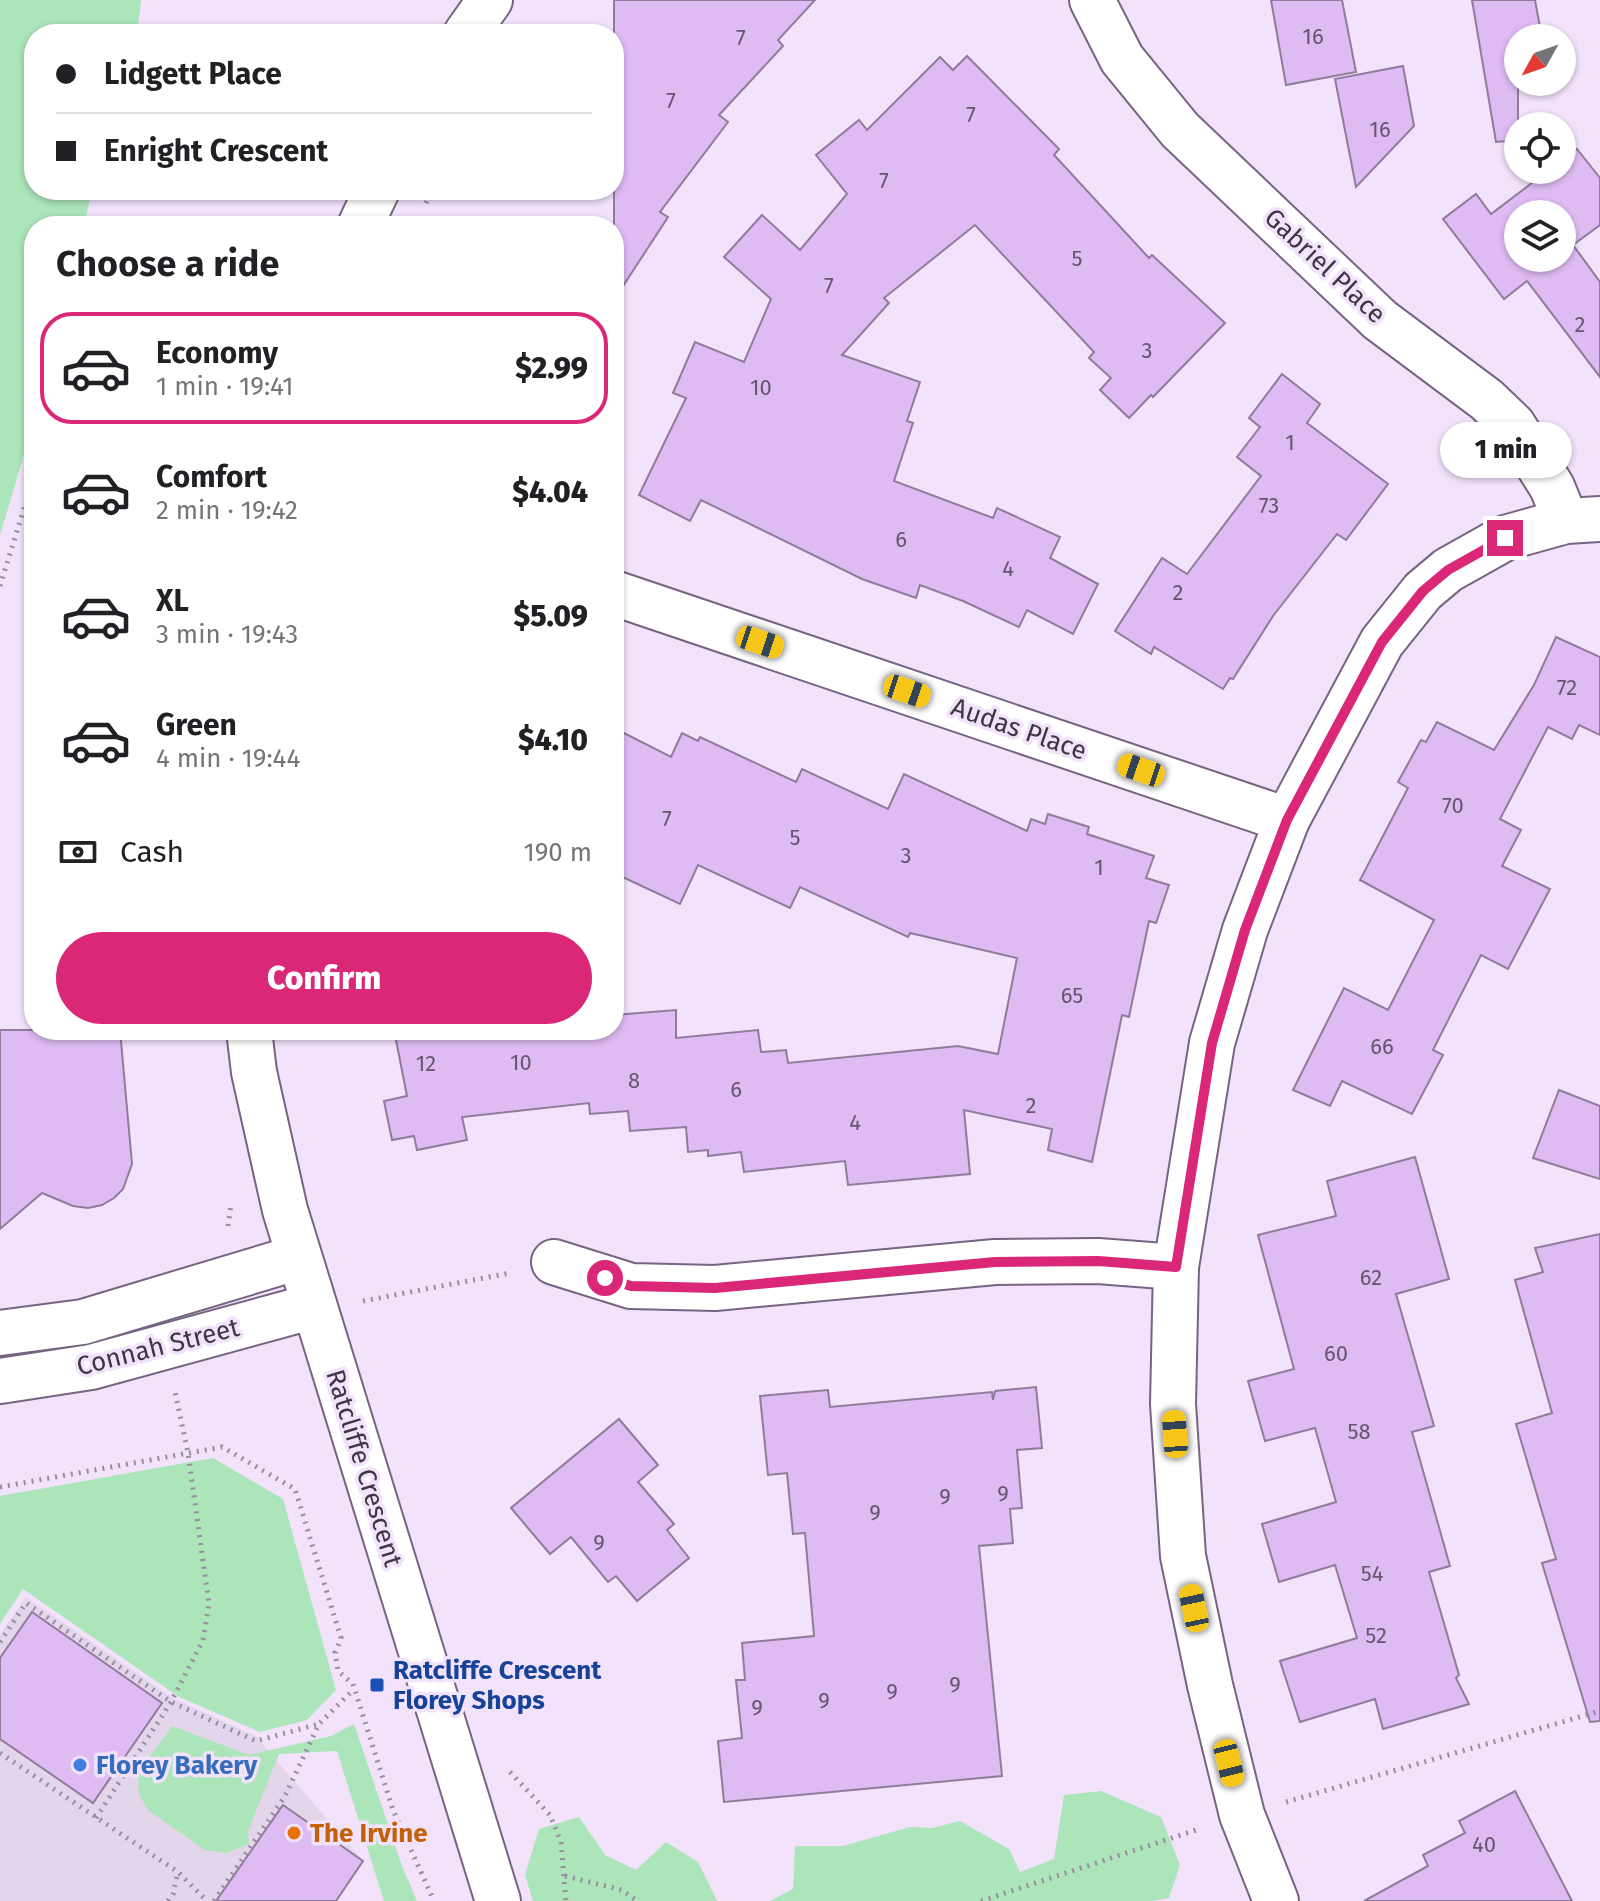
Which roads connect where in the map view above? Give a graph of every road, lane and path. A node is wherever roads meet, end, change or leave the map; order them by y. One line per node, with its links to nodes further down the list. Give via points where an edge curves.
1 (490, 0): 3 (street)
2 (1092, 0): 5 (street, Gabriel Place, via 1122,59 1180,130 1380,320 1513,425 1552,487)
3 (473, 24)
4 (24, 508): 6 (path)
5 (1583, 520): 8 (street, via 1505,538 1448,570 1423,591 1382,642)
6 (0, 586)
7 (624, 596): 8 (street, Audas Place)
8 (1287, 820): 14 (street, via 1245,930 1212,1043)
9 (250, 1040): 12 (street, Ratcliffe Crescent)
10 (232, 1198): 11 (path, via 230,1224)
11 (221, 1235)
12 (299, 1257): 16 (street, Ratcliffe Crescent); 17 (street, Connah Street, via 83,1322)
13 (554, 1262): 14 (street, via 631,1286 715,1288 995,1262); 15 (path)
14 (1176, 1267): 28 (street, via 1173,1404 1183,1556)
15 (362, 1301)
16 (314, 1306): 18 (street, Connah Street); 36 (street, Ratcliffe Crescent)
17 (0, 1333)
18 (166, 1347): 19 (street, Connah Street, via 91,1367); 20 (path)
19 (0, 1381)
20 (188, 1453): 21 (path); 23 (path, via 222,1447 295,1489 341,1638 335,1653 338,1671); 24 (path, via 209,1604 203,1640)
21 (0, 1487)
22 (0, 1642): 24 (path, via 26,1603)
23 (354, 1689): 26 (path); 35 (path, via 393,1810)
24 (171, 1702): 26 (path, via 256,1741); 29 (path)
25 (1600, 1711): 28 (path)
26 (319, 1724): 34 (path, via 285,1796)
27 (0, 1753): 29 (path)
28 (1242, 1815): 38 (path); 39 (street)
29 (96, 1818): 30 (path)
30 (178, 1872): 32 (path); 33 (path)
31 (565, 1876): 37 (path, via 622,1890)
32 (168, 1901)
33 (207, 1901)
34 (214, 1901)
35 (434, 1901)
36 (498, 1901)
37 (637, 1901)
38 (981, 1901)
39 (1276, 1901)

